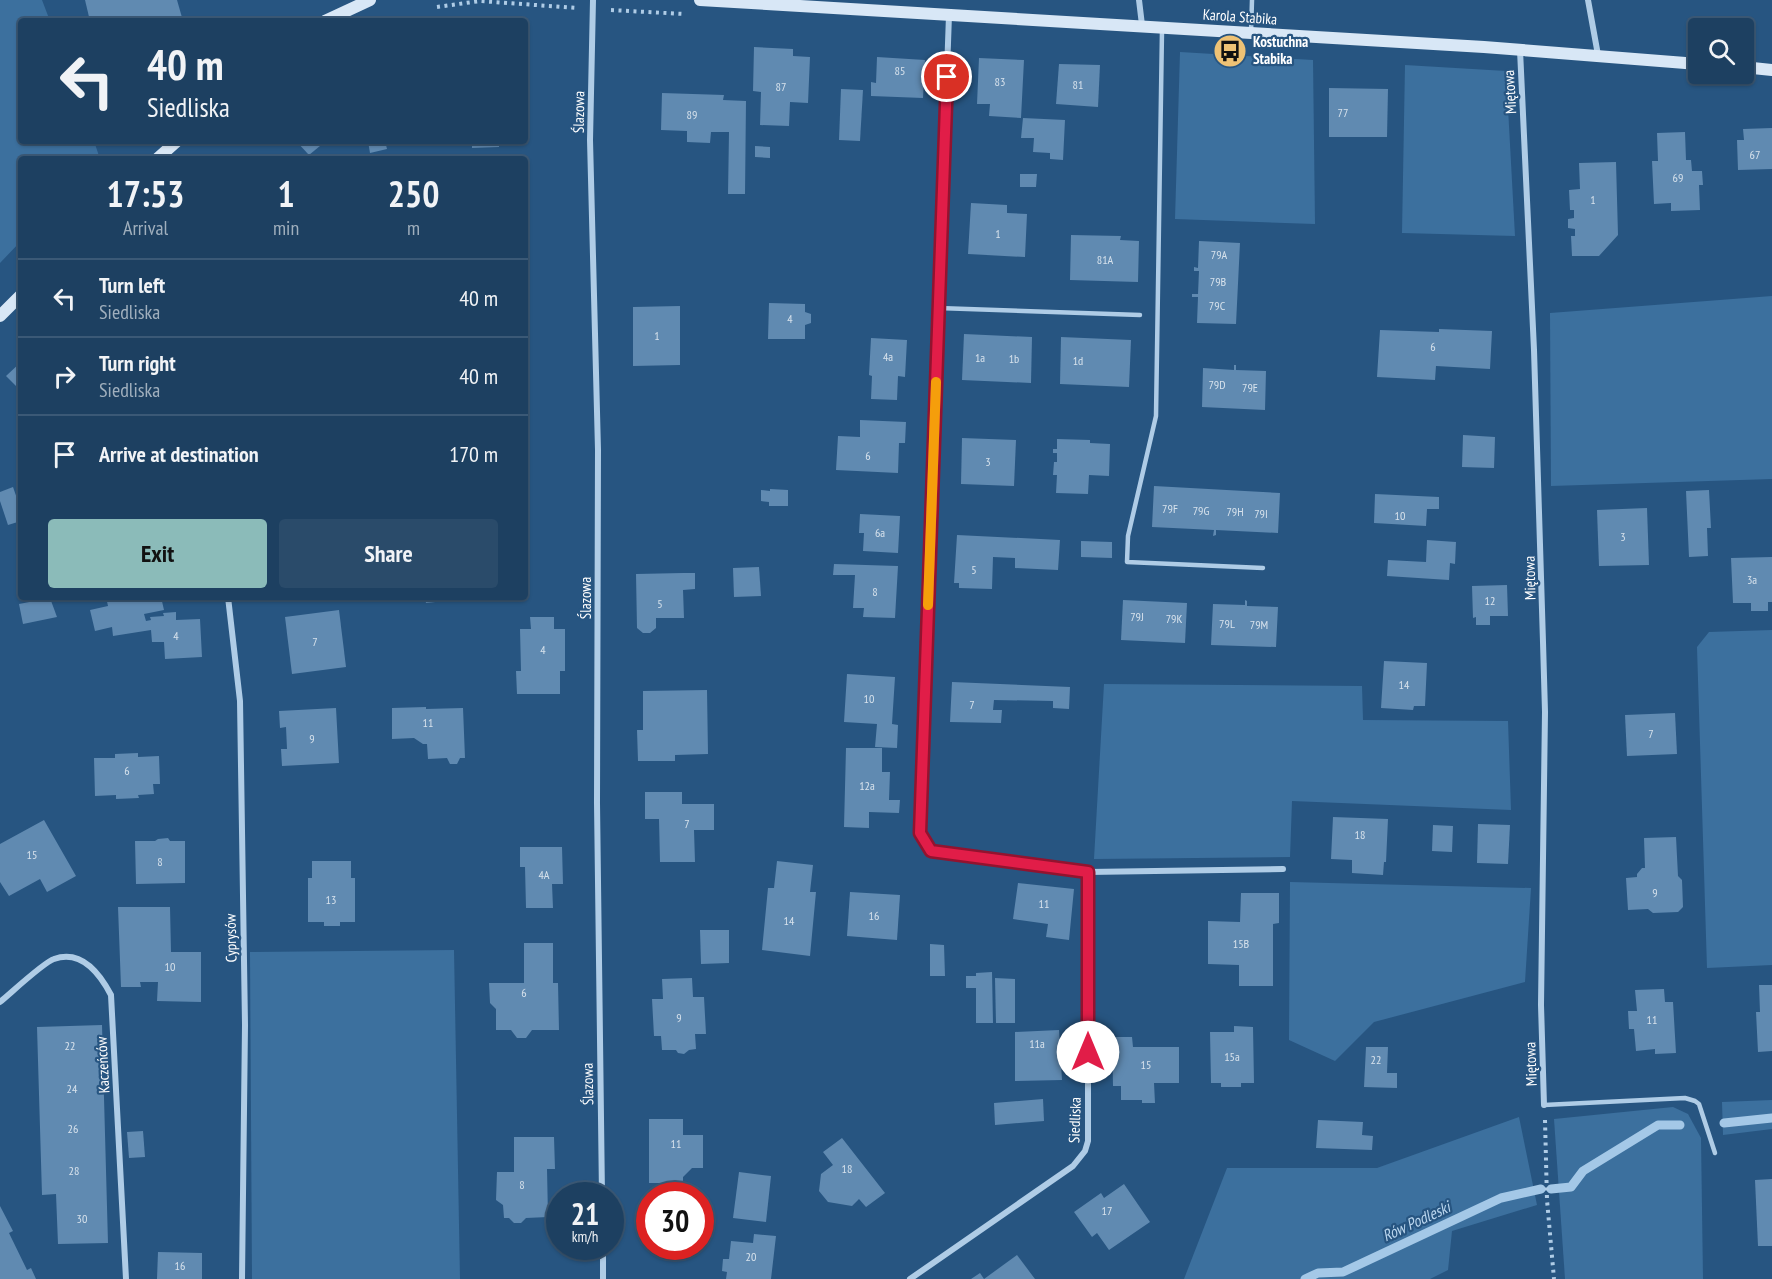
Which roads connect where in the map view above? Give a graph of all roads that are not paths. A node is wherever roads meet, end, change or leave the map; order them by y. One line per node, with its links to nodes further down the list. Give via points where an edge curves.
1 (370, 0): 8 (street)
2 (593, 0): 30 (street, Ślazowa, via 590,140 598,450)
3 (700, 0): 7 (street, Karola Stabika)
4 (1139, 0): 9 (street)
5 (1252, 0): 11 (lane)
6 (1588, 0): 13 (street)
7 (949, 15): 9 (street, Karola Stabika); 20 (street)
8 (331, 18)
9 (1142, 25): 10 (street, Karola Stabika)
10 (1162, 27): 11 (street, Karola Stabika); 23 (lane, via 1156,417 1128,536 1127,562)
11 (1251, 33): 12 (street, Karola Stabika)
12 (1520, 50): 13 (street, Karola Stabika); 28 (street, Miętowa, via 1544,642)
13 (1599, 56): 14 (street, Karola Stabika)
14 (1688, 63)
15 (1754, 68): 16 (street)
16 (1772, 70)
17 (174, 144): 18 (street)
18 (160, 156)
19 (18, 298): 22 (street)
20 (938, 308): 21 (lane); 26 (street, via 920,833 931,851)
21 (1140, 315)
22 (0, 316)
23 (1263, 568)
24 (228, 600): 33 (street, Cyprysów, via 240,701)
25 (1283, 869): 26 (street)
26 (1088, 872): 35 (street, Siedliska, via 1085,1152 1073,1166)
27 (0, 1002): 32 (street, Kaczeńców, via 53,959 66,957 86,961 111,995)
28 (1544, 1105): 29 (lane, via 1685,1098 1700,1104)
29 (1715, 1153)
30 (602, 1182)
31 (603, 1260): 34 (street)
32 (126, 1279)
33 (242, 1279)
34 (603, 1279)
35 (910, 1279)

